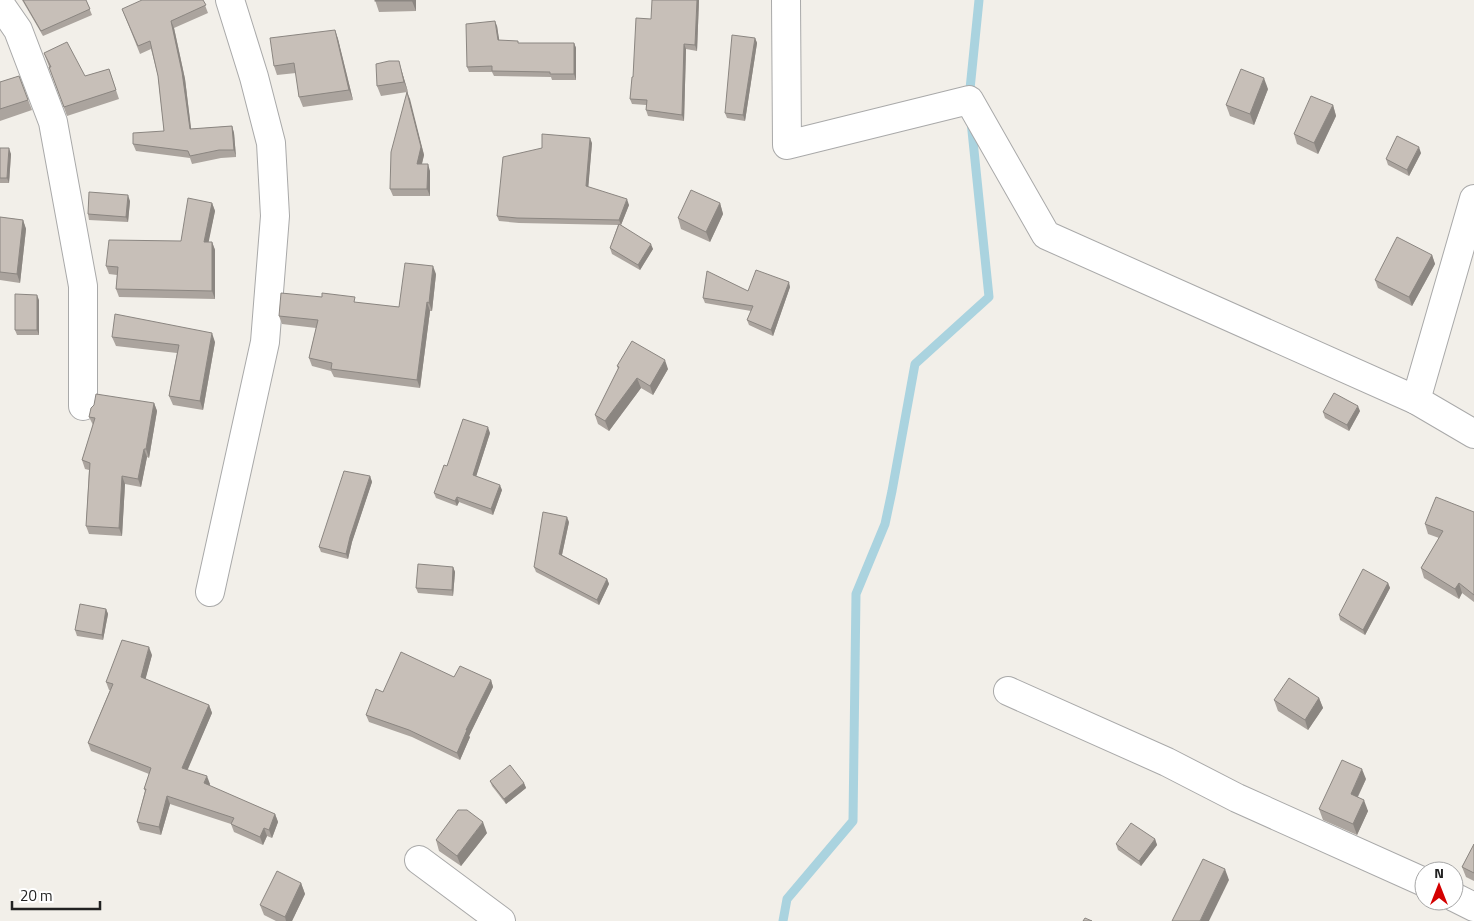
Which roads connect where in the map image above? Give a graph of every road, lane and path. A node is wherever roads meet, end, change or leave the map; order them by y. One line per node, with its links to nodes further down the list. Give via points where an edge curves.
1 (230, 0): 8 (street, via 270,142 275,216 265,342)
2 (786, 0): 5 (street, via 787,145 969,100 1046,235)
3 (0, 4): 6 (street, via 18,30 53,122 83,286)
4 (1474, 199): 5 (street)
5 (1416, 400): 7 (street)
6 (83, 406)
7 (1474, 434)
8 (210, 592)
9 (1008, 691): 11 (street)
10 (419, 860): 12 (street)
11 (1414, 878)
12 (501, 921)

